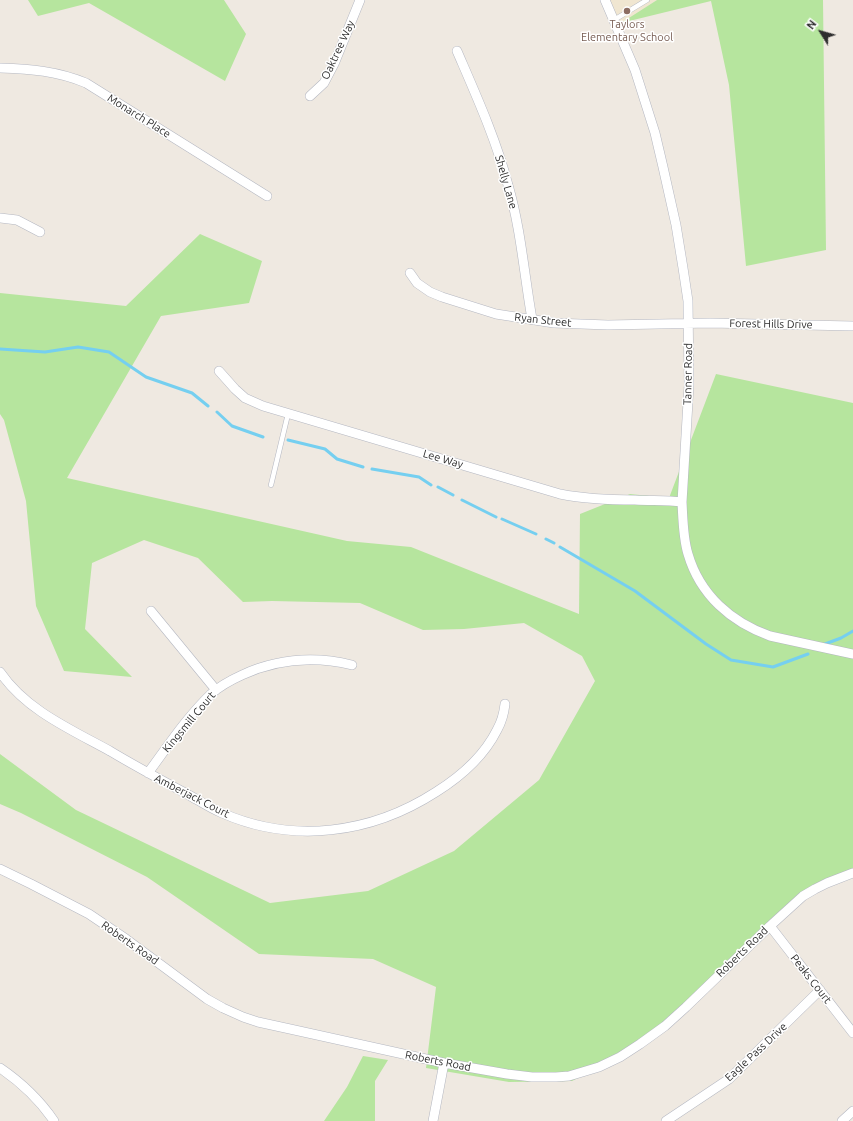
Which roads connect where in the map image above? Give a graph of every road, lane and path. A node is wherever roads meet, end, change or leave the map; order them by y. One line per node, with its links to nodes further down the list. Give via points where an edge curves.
1 (360, 0): 7 (street, Oaktree Way, via 334,64 324,83)
2 (605, 0): 4 (street, Tanner Road)
3 (647, 0): 4 (lane)
4 (614, 20): 13 (street, Tanner Road, via 637,77 655,134 676,225 688,301)
5 (457, 51): 12 (street, Shelly Lane, via 485,118 508,185 519,231)
6 (0, 68): 8 (street, Monarch Place, via 55,72 86,83)
7 (310, 96)
8 (267, 196)
9 (0, 218): 10 (street, via 17,220)
10 (40, 232)
11 (410, 273): 12 (street, Ryan Street, via 430,292 442,297 496,314)
12 (532, 319): 13 (street, Ryan Street, via 608,325)
13 (689, 324): 14 (street, Forest Hills Drive); 18 (street, Tanner Road, via 689,385)
14 (853, 326)
15 (219, 372): 16 (street, Lee Way, via 245,398)
16 (288, 414): 17 (lane); 18 (street, Lee Way, via 560,494)
17 (271, 485)
18 (682, 502): 20 (street, Tanner Road, via 688,555 701,583 719,606 757,632)
19 (151, 611): 23 (street)
20 (853, 654)
21 (352, 665): 23 (street, Kingsmill Court, via 324,660 275,663 251,670)
22 (0, 672): 25 (street, Amberjack Court, via 11,687 34,708)
23 (216, 690): 25 (street, Kingsmill Court, via 197,710)
24 (505, 704): 25 (street, Amberjack Court, via 498,730 486,748 455,779 405,810 386,818 346,828 318,832 295,831 246,822 221,812)
25 (148, 773)
26 (0, 869): 31 (street, Roberts Road, via 89,914 223,1008 258,1022 290,1030)
27 (853, 873): 28 (street, Roberts Road, via 803,896)
28 (770, 926): 29 (street, Peaks Court); 31 (street, Roberts Road, via 665,1026 620,1057 599,1067 569,1076 532,1077)
29 (820, 990): 30 (street, Peaks Court); 36 (street, Eagle Pass Drive, via 729,1079)
30 (853, 1033)
31 (444, 1062): 35 (street)
32 (0, 1068): 34 (street, via 32,1093)
33 (853, 1111): 37 (street)
34 (54, 1121)
35 (433, 1121)
36 (666, 1121)
37 (842, 1121)

